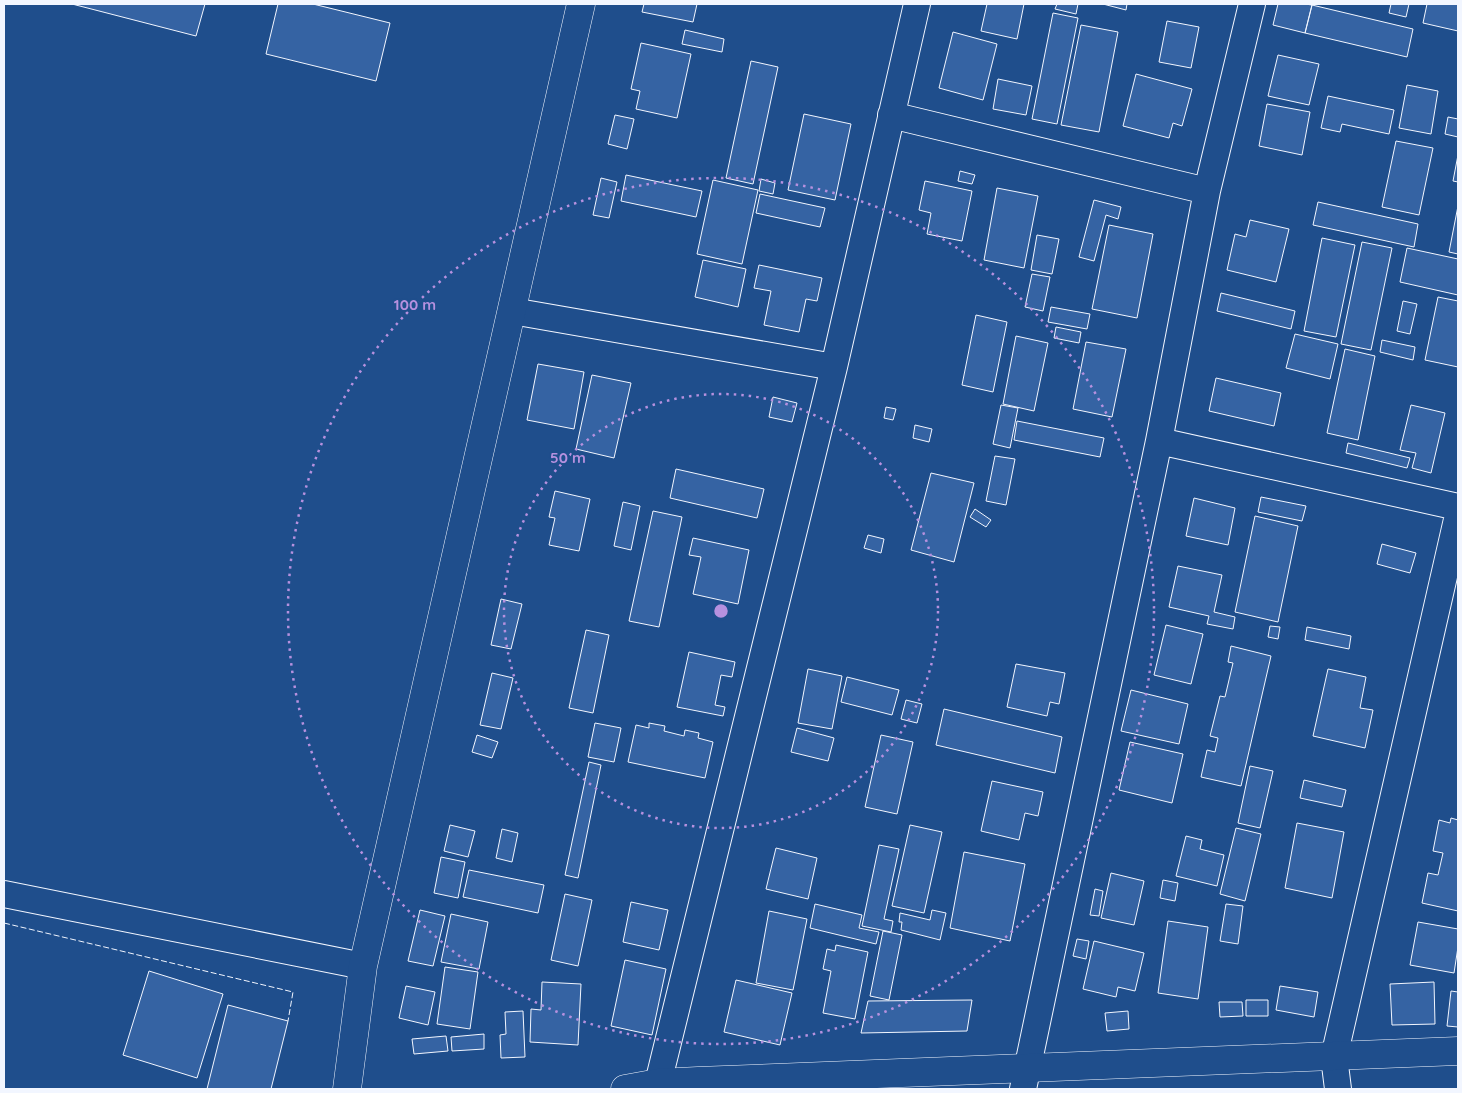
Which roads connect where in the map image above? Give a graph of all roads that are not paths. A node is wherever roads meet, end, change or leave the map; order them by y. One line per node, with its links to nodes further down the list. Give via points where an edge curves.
1 (581, 4): 6 (main road)
2 (917, 4): 4 (street)
3 (1252, 4): 5 (street)
4 (892, 115): 5 (street); 7 (street)
5 (1208, 191): 8 (street)
6 (512, 311): 7 (street); 12 (main road)
7 (834, 367): 16 (street)
8 (1159, 441): 9 (street); 15 (street)
9 (1458, 507)
10 (1458, 514): 14 (street)
11 (4, 894): 12 (street)
12 (363, 966): 18 (main road)
13 (1458, 1051): 14 (main road)
14 (1334, 1056): 15 (main road); 20 (street)
15 (1025, 1079): 17 (main road)
16 (658, 1083): 17 (main road); 19 (main road)
17 (698, 1085)
18 (347, 1089)
19 (625, 1089)
20 (1338, 1089)

